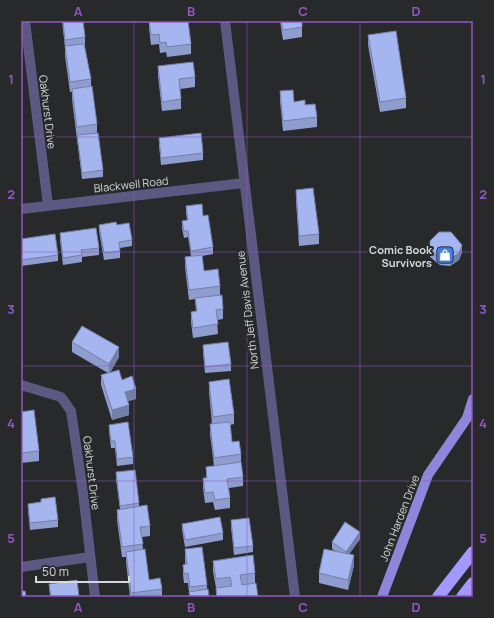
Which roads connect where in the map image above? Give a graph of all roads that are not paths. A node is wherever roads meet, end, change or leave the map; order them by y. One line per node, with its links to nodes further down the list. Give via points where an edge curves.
1 (25, 21): 4 (street, Oakhurst Drive)
2 (225, 21): 3 (street, North Jeff Davis Avenue)
3 (244, 183): 4 (street, Blackwell Road); 14 (street, North Jeff Davis Avenue)
4 (48, 205): 5 (street, Blackwell Road)
5 (21, 209)
6 (21, 384): 10 (street, Oakhurst Drive, via 61,397 70,411)
7 (473, 399): 8 (main road, John Harden Drive)
8 (470, 416): 15 (main road, John Harden Drive, via 428,475)
9 (473, 552): 16 (highway)
10 (90, 558): 11 (street); 13 (street, Oakhurst Drive)
11 (21, 567)
12 (473, 583): 17 (highway)
13 (95, 597)
14 (295, 597)
15 (382, 597)
16 (438, 597)
17 (462, 597)

